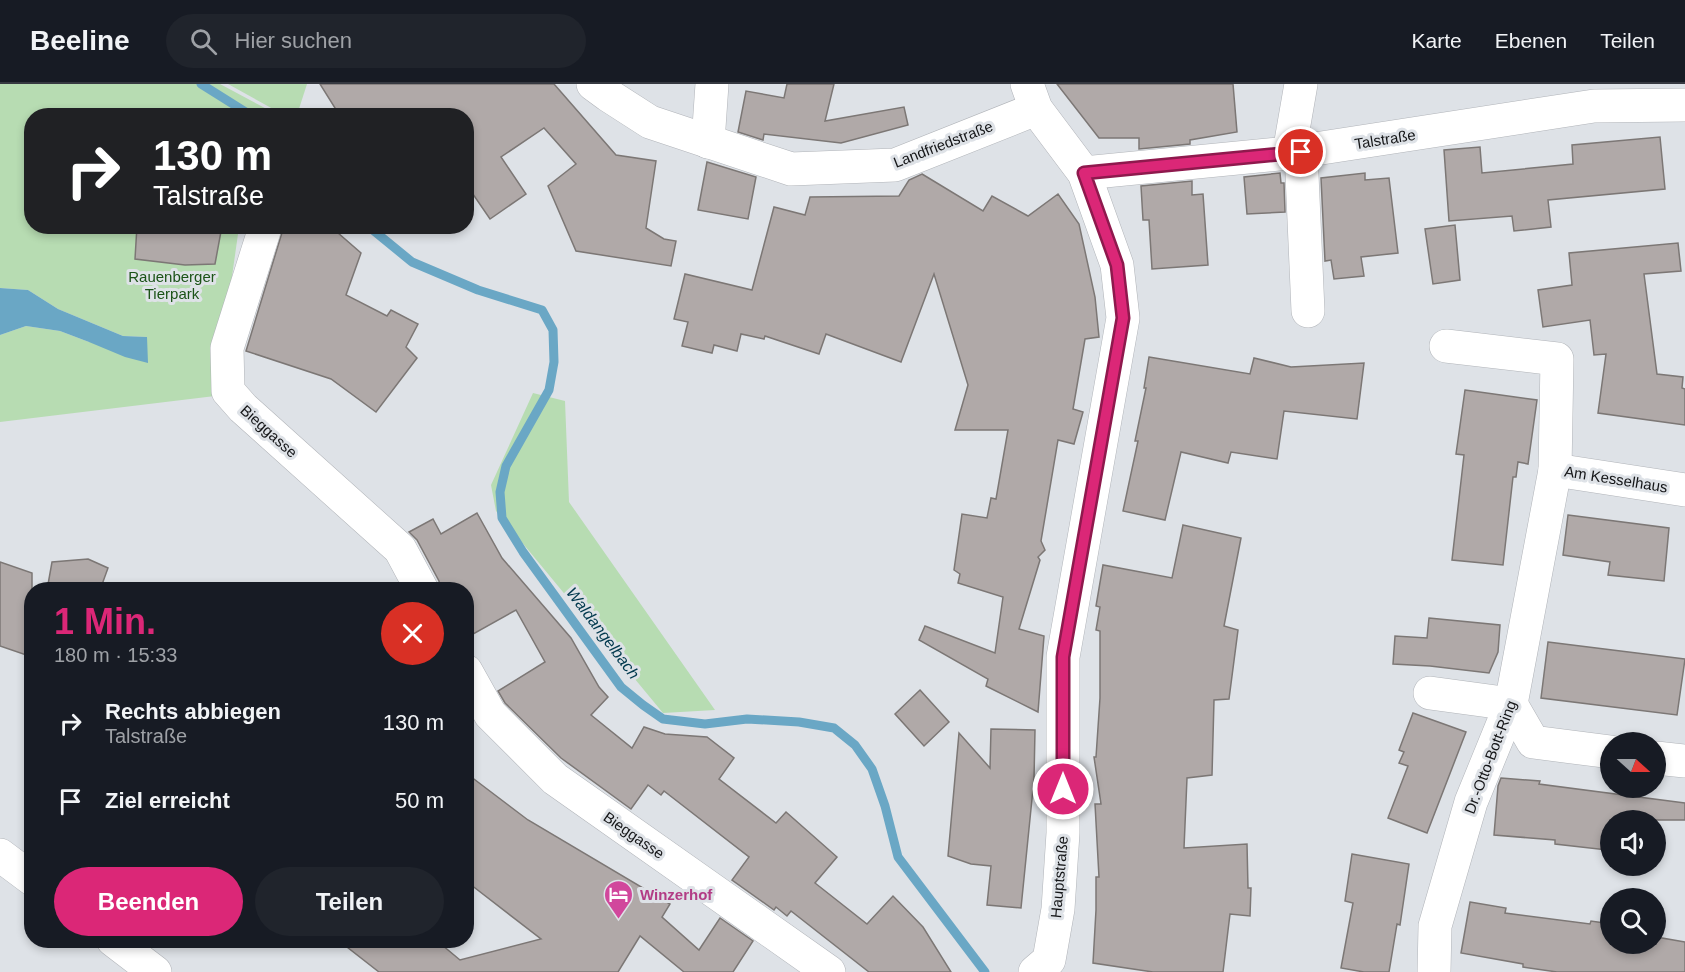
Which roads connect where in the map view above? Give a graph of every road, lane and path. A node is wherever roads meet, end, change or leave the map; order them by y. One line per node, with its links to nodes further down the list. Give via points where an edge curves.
1 (594, 84): 7 (street, Landfriedstraße, via 650,122)
2 (712, 84): 7 (street)
3 (1301, 84): 8 (street)
4 (1592, 95): 6 (street, Talstraße); 8 (street, Talstraße)
5 (1031, 96): 7 (street, Landfriedstraße, via 895,165 791,169); 9 (street, Hauptstraße)
6 (1685, 105)
7 (708, 142)
8 (1295, 153): 9 (street, Talstraße); 11 (street)
9 (1084, 173): 25 (street, Hauptstraße, via 1117,265 1123,318 1063,657 1063,833)
10 (263, 234): 15 (street, Bieggasse, via 227,348 228,392 400,549)
11 (1308, 310)
12 (1446, 346): 13 (street, Am Kesselhaus, via 1557,359)
13 (1555, 470): 14 (street, Am Kesselhaus); 18 (street, Dr.-Otto-Bott-Ring)
14 (1685, 490)
15 (418, 582)
16 (474, 685): 27 (street, Bieggasse, via 490,714 555,779)
17 (1430, 693): 18 (street)
18 (1511, 705): 19 (street, via 1533,742); 28 (street, Dr.-Otto-Bott-Ring, via 1471,802 1435,926)
19 (1600, 751)
20 (1666, 759): 21 (street)
21 (1685, 761)
22 (0, 855): 23 (street)
23 (24, 873)
24 (123, 948): 26 (street)
25 (1052, 968)
26 (155, 972)
27 (829, 972)
28 (1434, 972)

